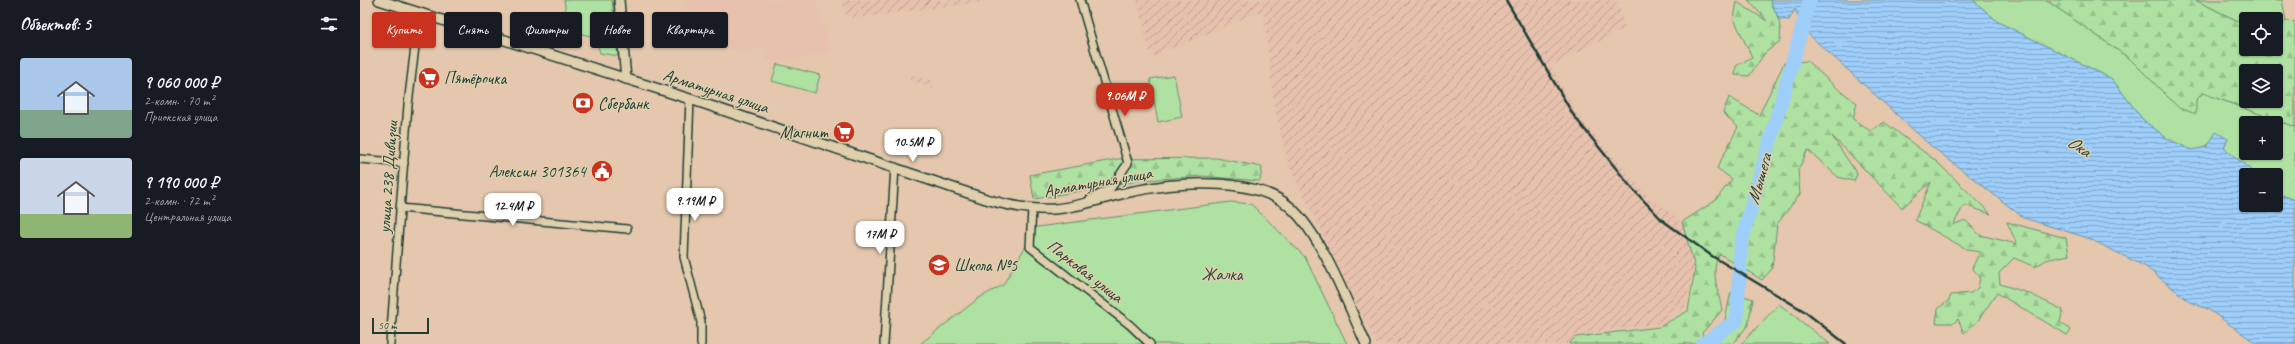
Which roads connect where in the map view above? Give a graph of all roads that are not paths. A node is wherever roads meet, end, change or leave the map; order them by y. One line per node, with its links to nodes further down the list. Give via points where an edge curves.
1 (379, 0): 4 (street, Арматурная улица)
2 (618, 0): 7 (street)
3 (1080, 0): 12 (street, via 1128,163 1111,188)
4 (416, 12)
5 (436, 18): 7 (street, Арматурная улица)
6 (415, 48): 10 (street, улица 238 Дивизии)
7 (626, 79): 8 (street, Арматурная улица)
8 (690, 99): 11 (street, Арматурная улица); 17 (street, via 684,257 701,322)
9 (360, 159): 10 (street)
10 (404, 162): 13 (street, улица 238 Дивизии)
11 (895, 167): 14 (street, Арматурная улица, via 986,199); 18 (street)
12 (1078, 206): 14 (street, Арматурная улица); 20 (street, Арматурная улица, via 1134,190 1206,183 1244,187 1271,196 1290,206 1311,232)
13 (400, 208): 15 (street); 16 (street, улица 238 Дивизии)
14 (1032, 209): 19 (street, Парковая улица, via 1030,247 1130,325)
15 (627, 229)
16 (390, 344)
17 (701, 344)
18 (884, 344)
19 (1150, 344)
20 (1366, 344)

